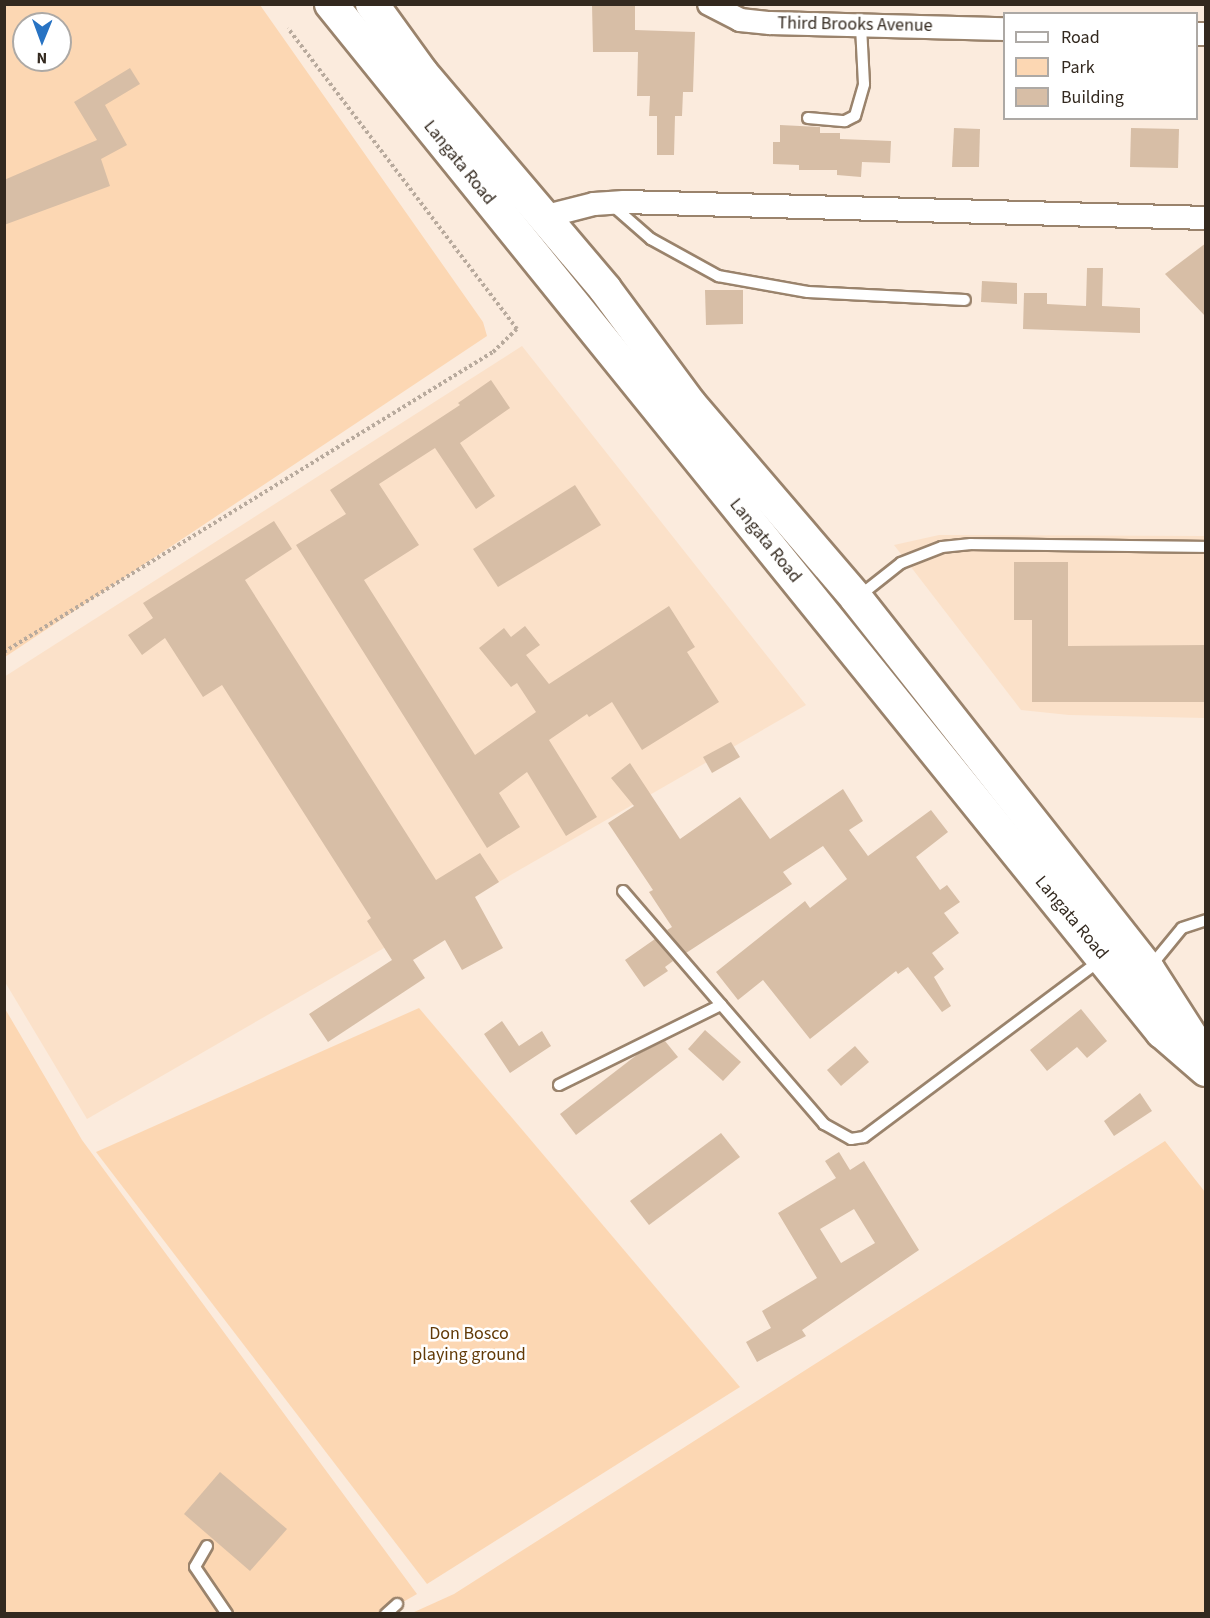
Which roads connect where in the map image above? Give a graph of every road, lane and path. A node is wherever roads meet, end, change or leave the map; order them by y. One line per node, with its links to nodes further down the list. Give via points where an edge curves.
1 (331, 4): 17 (main road, Langata Road)
2 (372, 4): 9 (main road, Langata Road, via 422,73)
3 (709, 4): 4 (street, Third Brooks Avenue, via 740,20)
4 (861, 26): 6 (street, Third Brooks Avenue); 7 (lane, via 864,84 855,116 845,121)
5 (288, 28): 14 (path, via 517,329 492,352)
6 (1003, 29)
7 (808, 118)
8 (610, 203): 9 (street); 10 (street); 11 (lane, via 651,240 718,276 808,292)
9 (543, 217): 13 (main road, Langata Road, via 605,289 690,404)
10 (1206, 218)
11 (965, 300)
12 (1206, 547): 13 (lane, via 942,547 901,563)
13 (856, 598): 18 (main road, Langata Road)
14 (4, 652)
15 (623, 891): 19 (lane)
16 (1206, 920): 18 (lane, via 1182,928)
17 (1104, 958): 19 (lane, via 864,1137 851,1139 824,1124); 21 (main road, Langata Road, via 1162,1032)
18 (1148, 969): 20 (main road, Langata Road)
19 (721, 1005): 22 (lane)
20 (1206, 1059)
21 (1206, 1070)
22 (559, 1085)
23 (207, 1546): 25 (lane, via 195,1567)
24 (397, 1604): 26 (lane)
25 (227, 1614)
26 (386, 1614)

